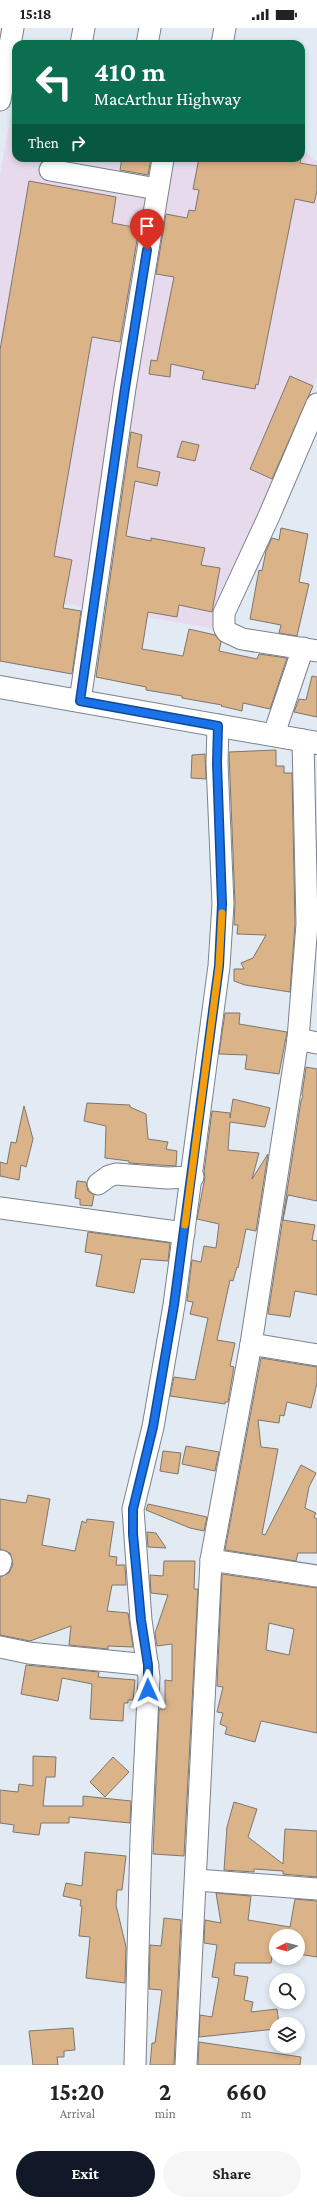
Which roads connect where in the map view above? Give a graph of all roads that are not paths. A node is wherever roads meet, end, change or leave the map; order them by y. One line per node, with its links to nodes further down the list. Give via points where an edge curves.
1 (13, 28): 5 (street)
2 (84, 28): 6 (street)
3 (150, 28): 7 (street)
4 (226, 28): 8 (street)
5 (12, 40)
6 (82, 40)
7 (148, 40)
8 (223, 40)
9 (12, 44): 10 (street)
10 (10, 76): 11 (street)
11 (0, 100)
12 (162, 162): 14 (street)
13 (50, 170): 14 (street)
14 (157, 190): 18 (street, via 125,388)
15 (317, 404): 16 (street, via 224,612 224,627 232,636)
16 (310, 650): 20 (street)
17 (0, 687): 18 (highway)
18 (80, 701): 19 (highway)
19 (218, 726): 20 (highway); 23 (street, via 222,935)
20 (274, 734): 21 (highway)
21 (310, 741): 22 (street)
22 (307, 1041): 27 (street)
23 (193, 1177): 24 (street, via 167,1178 116,1174); 26 (street)
24 (98, 1184)
25 (0, 1208): 26 (street)
26 (184, 1232): 32 (street, via 162,1381 133,1509 141,1620)
27 (251, 1344): 28 (street); 29 (street)
28 (317, 1354)
29 (211, 1560): 30 (street); 33 (street)
30 (317, 1576)
31 (0, 1646): 32 (street, via 29,1653)
32 (148, 1665): 35 (street)
33 (197, 1880): 34 (street); 36 (street)
34 (317, 1889)
35 (135, 2065)
36 (186, 2065)

